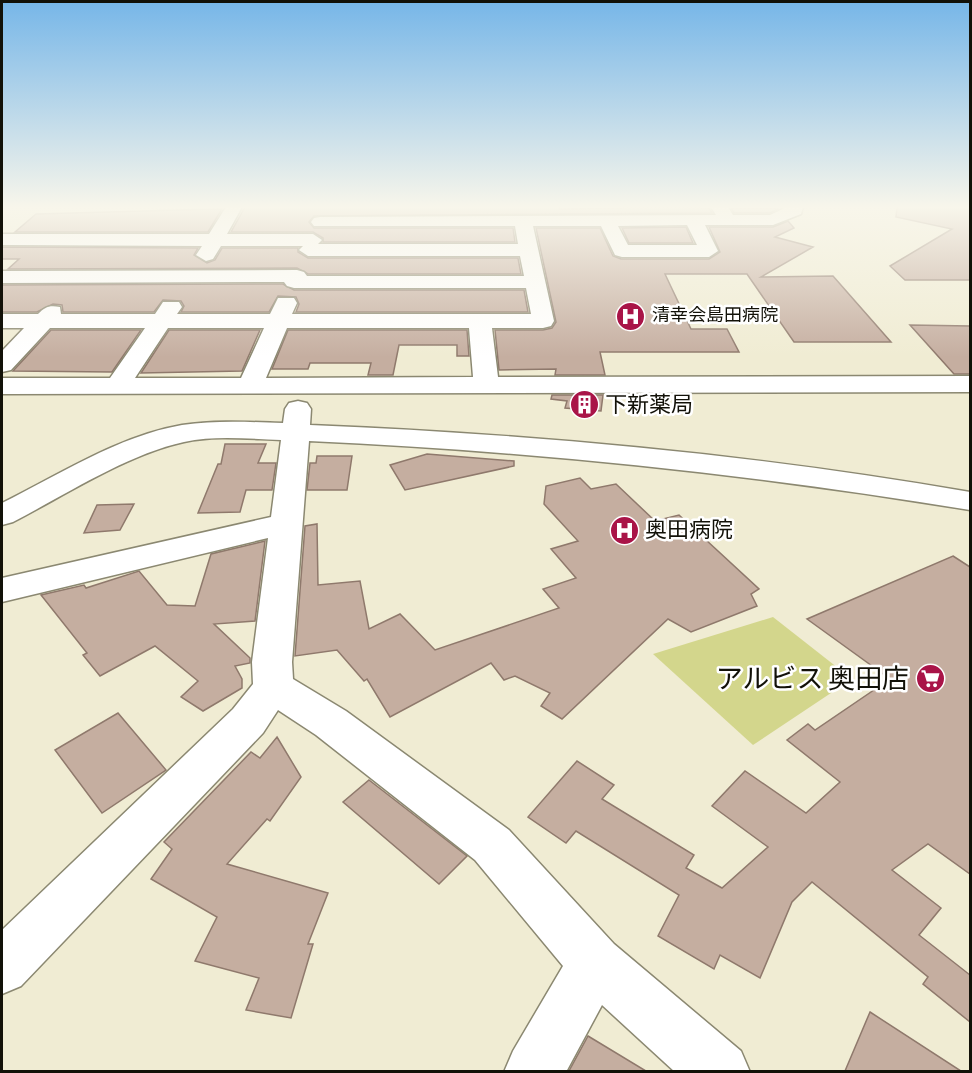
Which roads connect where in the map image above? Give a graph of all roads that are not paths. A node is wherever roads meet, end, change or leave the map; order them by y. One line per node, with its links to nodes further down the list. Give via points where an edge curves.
1 (105, 257): 6 (street)
2 (204, 257): 7 (street)
3 (305, 257): 8 (street)
4 (530, 257): 9 (street)
5 (2, 277): 6 (street)
6 (86, 277): 7 (street); 11 (street)
7 (191, 277): 8 (street); 12 (street)
8 (296, 279): 9 (street); 13 (street)
9 (535, 282): 14 (street, via 543,321)
10 (2, 321): 11 (street)
11 (44, 321): 12 (street); 15 (street)
12 (161, 321): 13 (street); 19 (street)
13 (278, 321): 14 (street); 20 (street)
14 (480, 321): 17 (street)
15 (2, 365)
16 (970, 384): 17 (street)
17 (486, 385): 21 (street)
18 (2, 386): 19 (street)
19 (117, 386): 20 (street)
20 (250, 386): 21 (street)
21 (301, 386): 22 (street)
22 (295, 431): 23 (street, via 667,458 825,477); 24 (street, via 222,429 181,434 104,461); 25 (street)
23 (970, 501)
24 (2, 515)
25 (288, 523): 26 (street); 27 (street, via 272,662)
26 (2, 590)
27 (273, 687): 28 (street, via 331,723 492,845); 29 (street, via 248,721)
28 (595, 963): 30 (street); 31 (street)
29 (2, 967)
30 (534, 1071)
31 (720, 1071)

